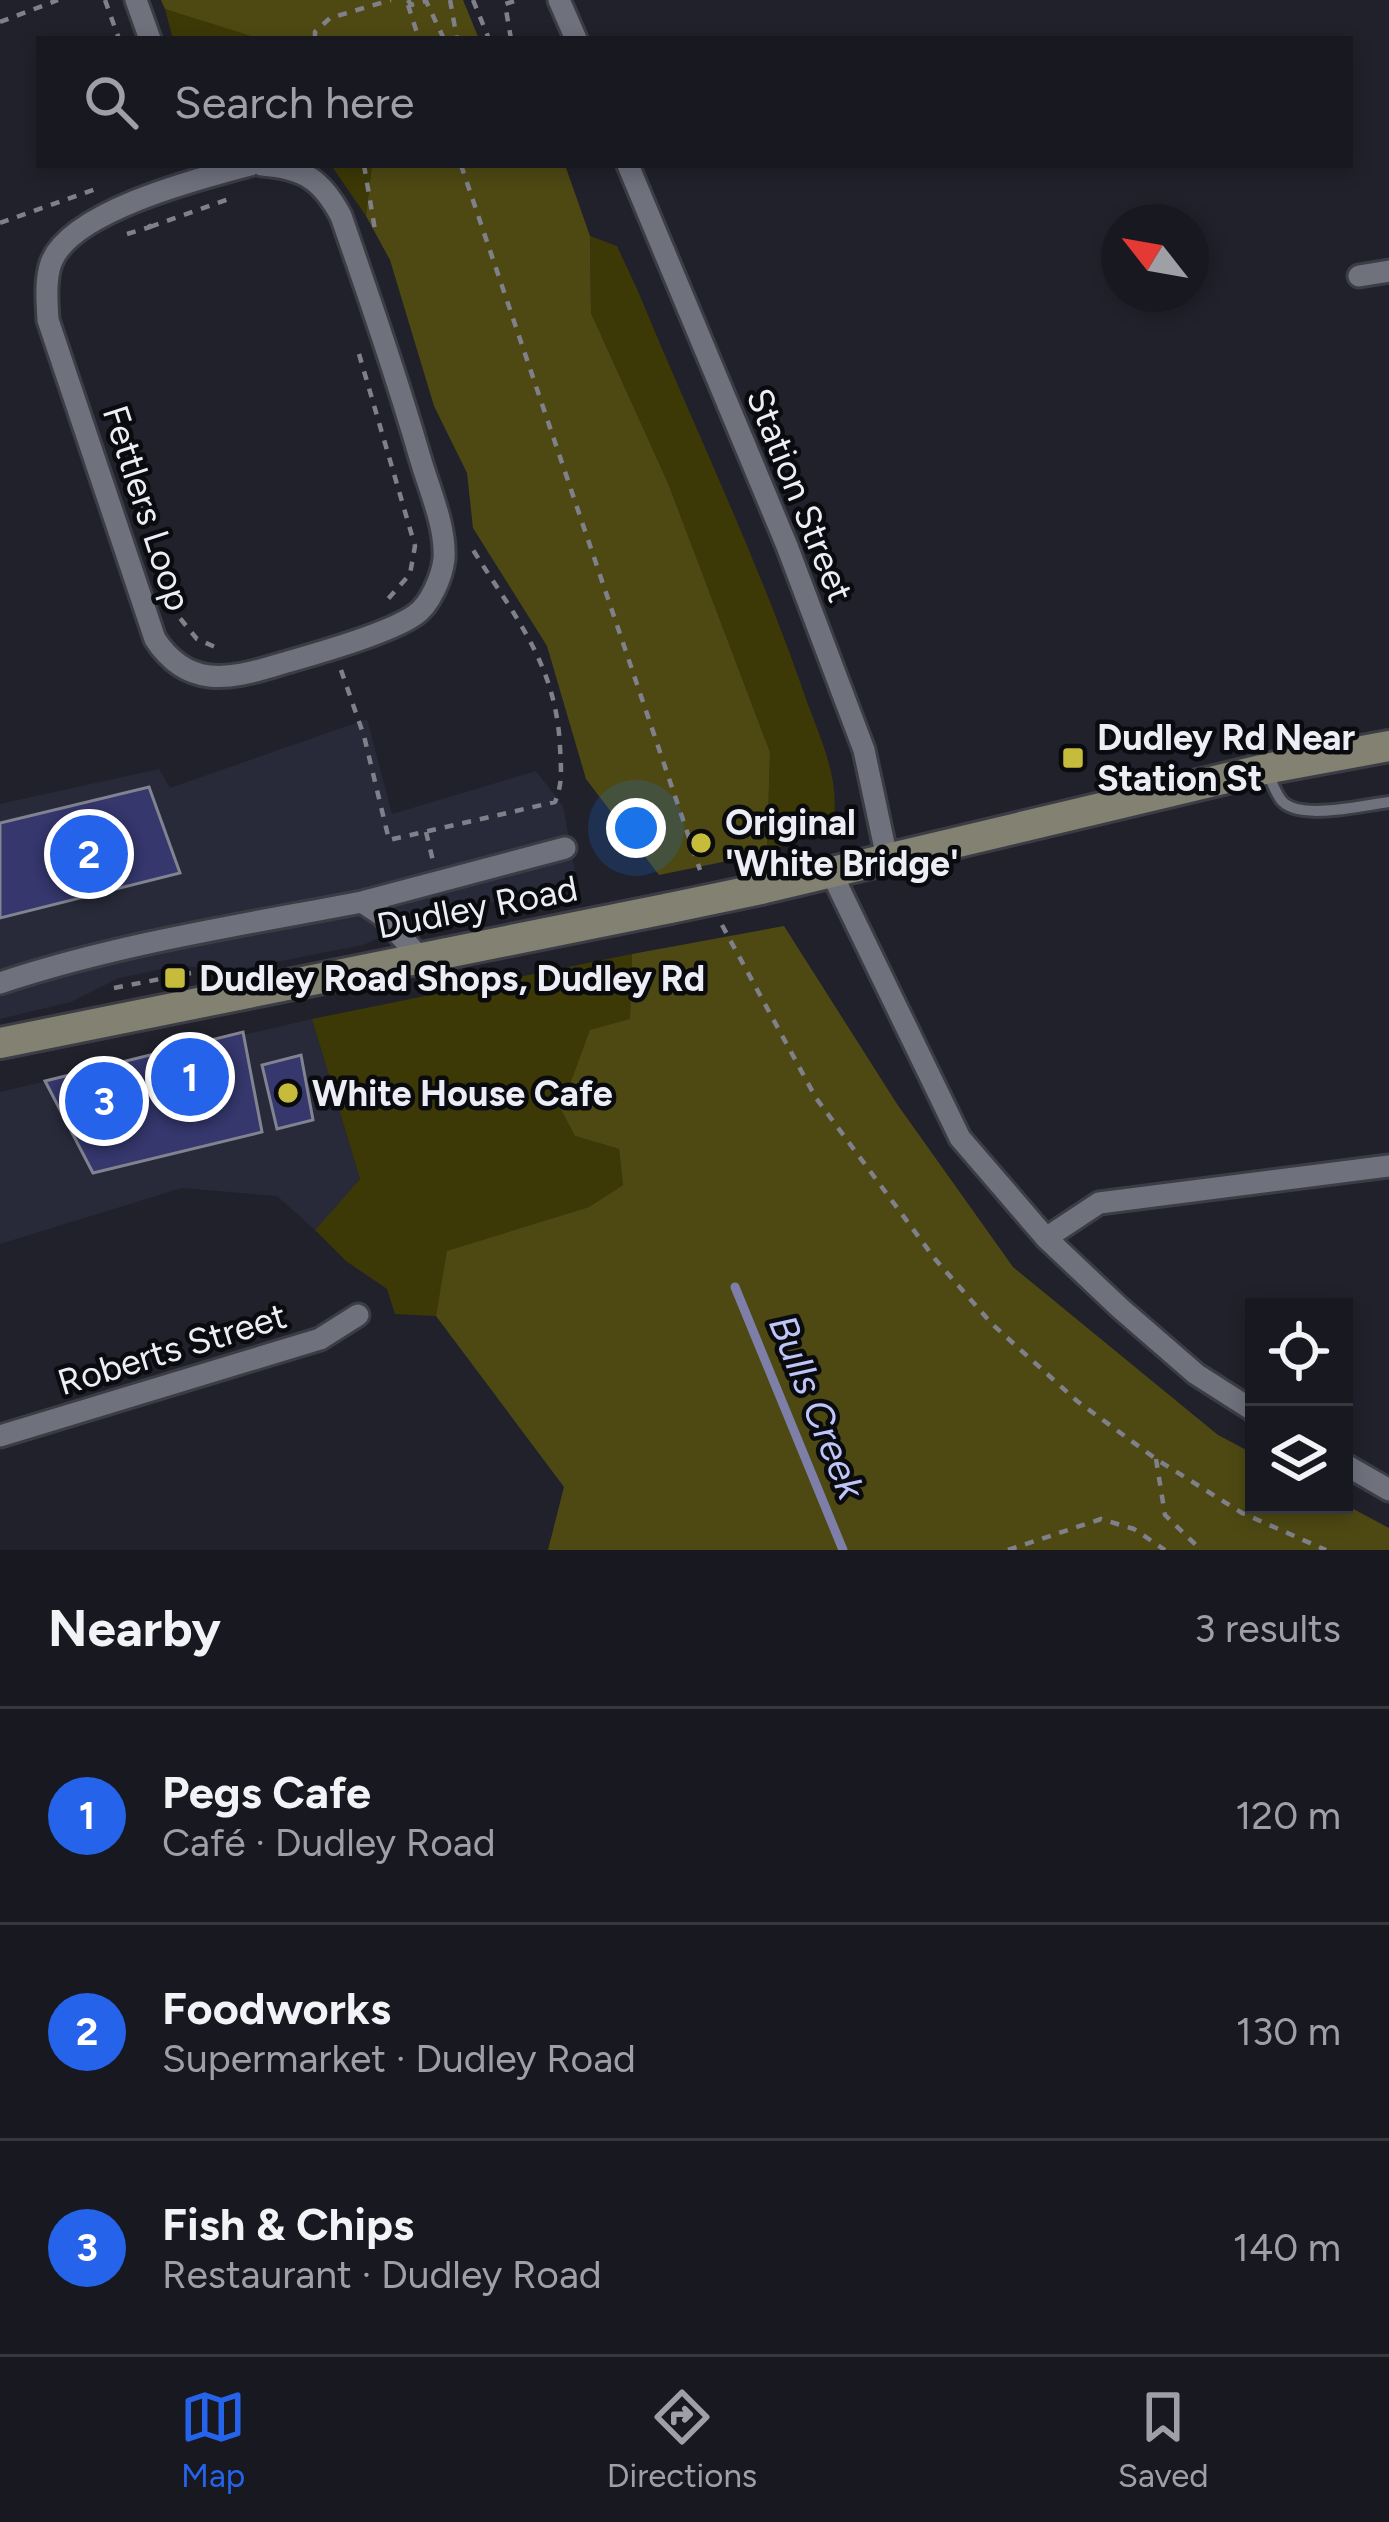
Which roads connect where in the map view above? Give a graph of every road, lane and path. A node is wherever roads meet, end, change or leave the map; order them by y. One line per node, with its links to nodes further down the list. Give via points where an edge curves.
1 (58, 0): 11 (path)
2 (105, 0): 12 (path)
3 (136, 0): 13 (street)
4 (391, 0): 14 (path, via 330,18)
5 (407, 0): 15 (path); 16 (path, via 426,1)
6 (450, 0): 17 (path)
7 (473, 0): 18 (path)
8 (518, 0): 10 (path)
9 (559, 0): 20 (street)
10 (504, 2): 19 (path)
11 (0, 22)
12 (118, 36)
13 (149, 36)
14 (315, 36)
15 (418, 36)
16 (443, 36)
17 (456, 36)
18 (488, 36)
19 (510, 36)
20 (575, 36)
21 (227, 168): 26 (street, Fettlers Loop)
22 (274, 168): 26 (street, Fettlers Loop, via 327,189 341,216 441,527 444,560 417,615 231,678 188,670 155,639 48,320 46,284 59,248)
23 (364, 168): 31 (path)
24 (462, 168): 46 (path)
25 (629, 168): 44 (street, Station Street, via 864,750)
26 (189, 173)
27 (108, 185): 29 (path)
28 (238, 196): 30 (path)
29 (0, 224)
30 (118, 237)
31 (376, 242)
32 (1389, 271): 33 (street)
33 (1359, 276)
34 (357, 347): 37 (path, via 415,546 410,574)
35 (124, 461): 38 (path, via 179,617 208,646)
36 (466, 540): 39 (path, via 540,652 559,711 562,786 555,802 389,840)
37 (385, 602)
38 (233, 652)
39 (341, 670)
40 (1389, 746): 41 (main road, Dudley Road)
41 (1265, 769): 42 (lane, via 1295,810); 44 (main road, Dudley Road)
42 (1389, 802)
43 (565, 848): 47 (street)
44 (887, 858): 45 (main road, Dudley Road)
45 (831, 872): 49 (main road, Dudley Road, bridge); 53 (street, via 960,1138)
46 (706, 885)
47 (362, 902): 49 (street); 50 (street, via 173,938)
48 (720, 923): 57 (path, via 816,1098 935,1259 1077,1401)
49 (420, 958): 51 (main road, Dudley Road)
50 (0, 983)
51 (0, 1043)
52 (1389, 1166): 53 (street, via 1099,1203)
53 (1046, 1238): 55 (street, via 1196,1374)
54 (358, 1316): 56 (street, Roberts Street, via 320,1339)
55 (1246, 1406)
56 (0, 1436)
57 (1156, 1459): 62 (path, via 1165,1515); 63 (path, via 1242,1513)
58 (1353, 1469): 59 (street)
59 (1389, 1490)
60 (1008, 1550): 61 (path, via 1100,1519)
61 (1165, 1550)
62 (1201, 1550)
63 (1326, 1550)

